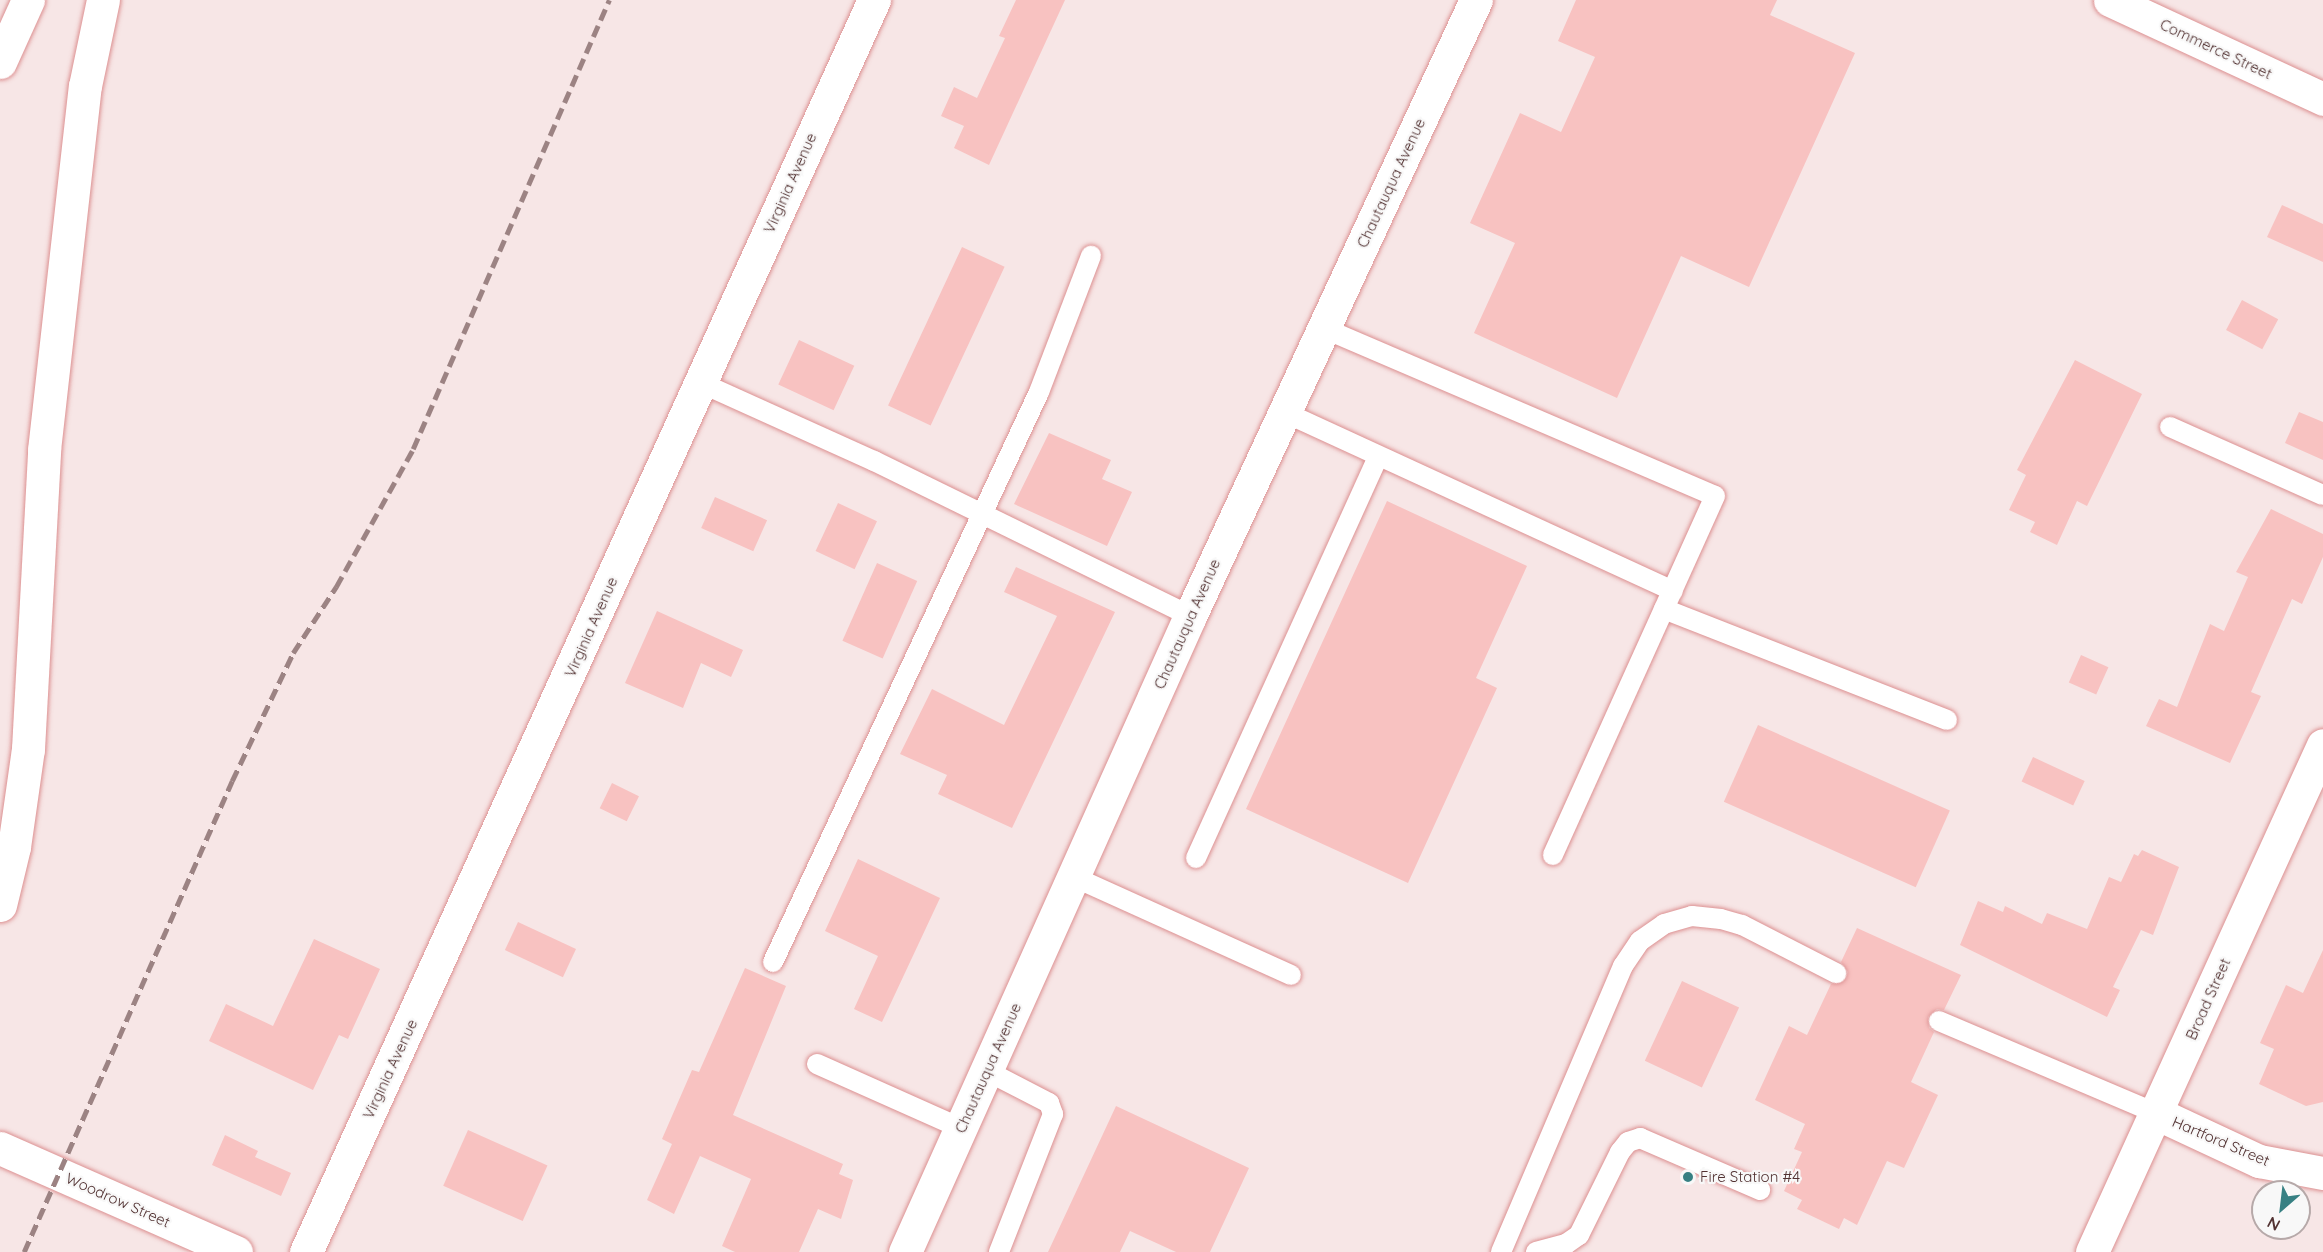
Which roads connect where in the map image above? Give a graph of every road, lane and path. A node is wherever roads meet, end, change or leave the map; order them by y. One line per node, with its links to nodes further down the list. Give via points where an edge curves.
1 (28, 0): 6 (main road)
2 (103, 0): 24 (main road, via 85,86 44,450 28,749 14,847)
3 (874, 0): 10 (main road, Virginia Avenue)
4 (1476, 0): 9 (main road, Chautauqua Avenue)
5 (2110, 0): 7 (main road, Commerce Street)
6 (0, 62)
7 (2323, 99)
8 (1091, 256): 15 (lane, via 1039,392)
9 (1323, 328): 11 (main road, Chautauqua Avenue); 16 (lane, via 1715,496)
10 (699, 382): 15 (lane); 37 (main road, Virginia Avenue)
11 (1284, 412): 13 (lane); 18 (main road, Chautauqua Avenue)
12 (2170, 427): 14 (lane)
13 (1378, 456): 16 (lane); 22 (lane)
14 (2323, 495)
15 (983, 514): 18 (lane); 25 (lane)
16 (1673, 591): 17 (lane)
17 (1664, 609): 19 (lane); 21 (lane)
18 (1190, 616): 23 (main road, Chautauqua Avenue)
19 (1947, 720)
20 (2323, 745): 31 (main road, Broad Street)
21 (1553, 855)
22 (1196, 858)
23 (1074, 877): 27 (lane); 30 (main road, Chautauqua Avenue)
24 (0, 905)
25 (773, 962)
26 (1836, 974): 40 (lane, via 1742,925 1721,919 1692,916 1664,924 1640,941 1623,966)
27 (1291, 975)
28 (1939, 1021): 31 (lane)
29 (817, 1064): 32 (lane)
30 (987, 1071): 32 (main road, Chautauqua Avenue); 39 (lane, via 1049,1103 1053,1114)
31 (2156, 1113): 34 (main road, Hartford Street, via 2259,1161); 42 (main road, Broad Street)
32 (961, 1128): 38 (main road, Chautauqua Avenue)
33 (0, 1148): 36 (main road, Woodrow Street)
34 (2323, 1173)
35 (1760, 1190): 41 (lane, via 1640,1138 1628,1142 1620,1152 1579,1234 1566,1244)
36 (236, 1252)
37 (306, 1252)
38 (904, 1252)
39 (999, 1252)
40 (1501, 1252)
41 (1536, 1252)
42 (2092, 1252)

